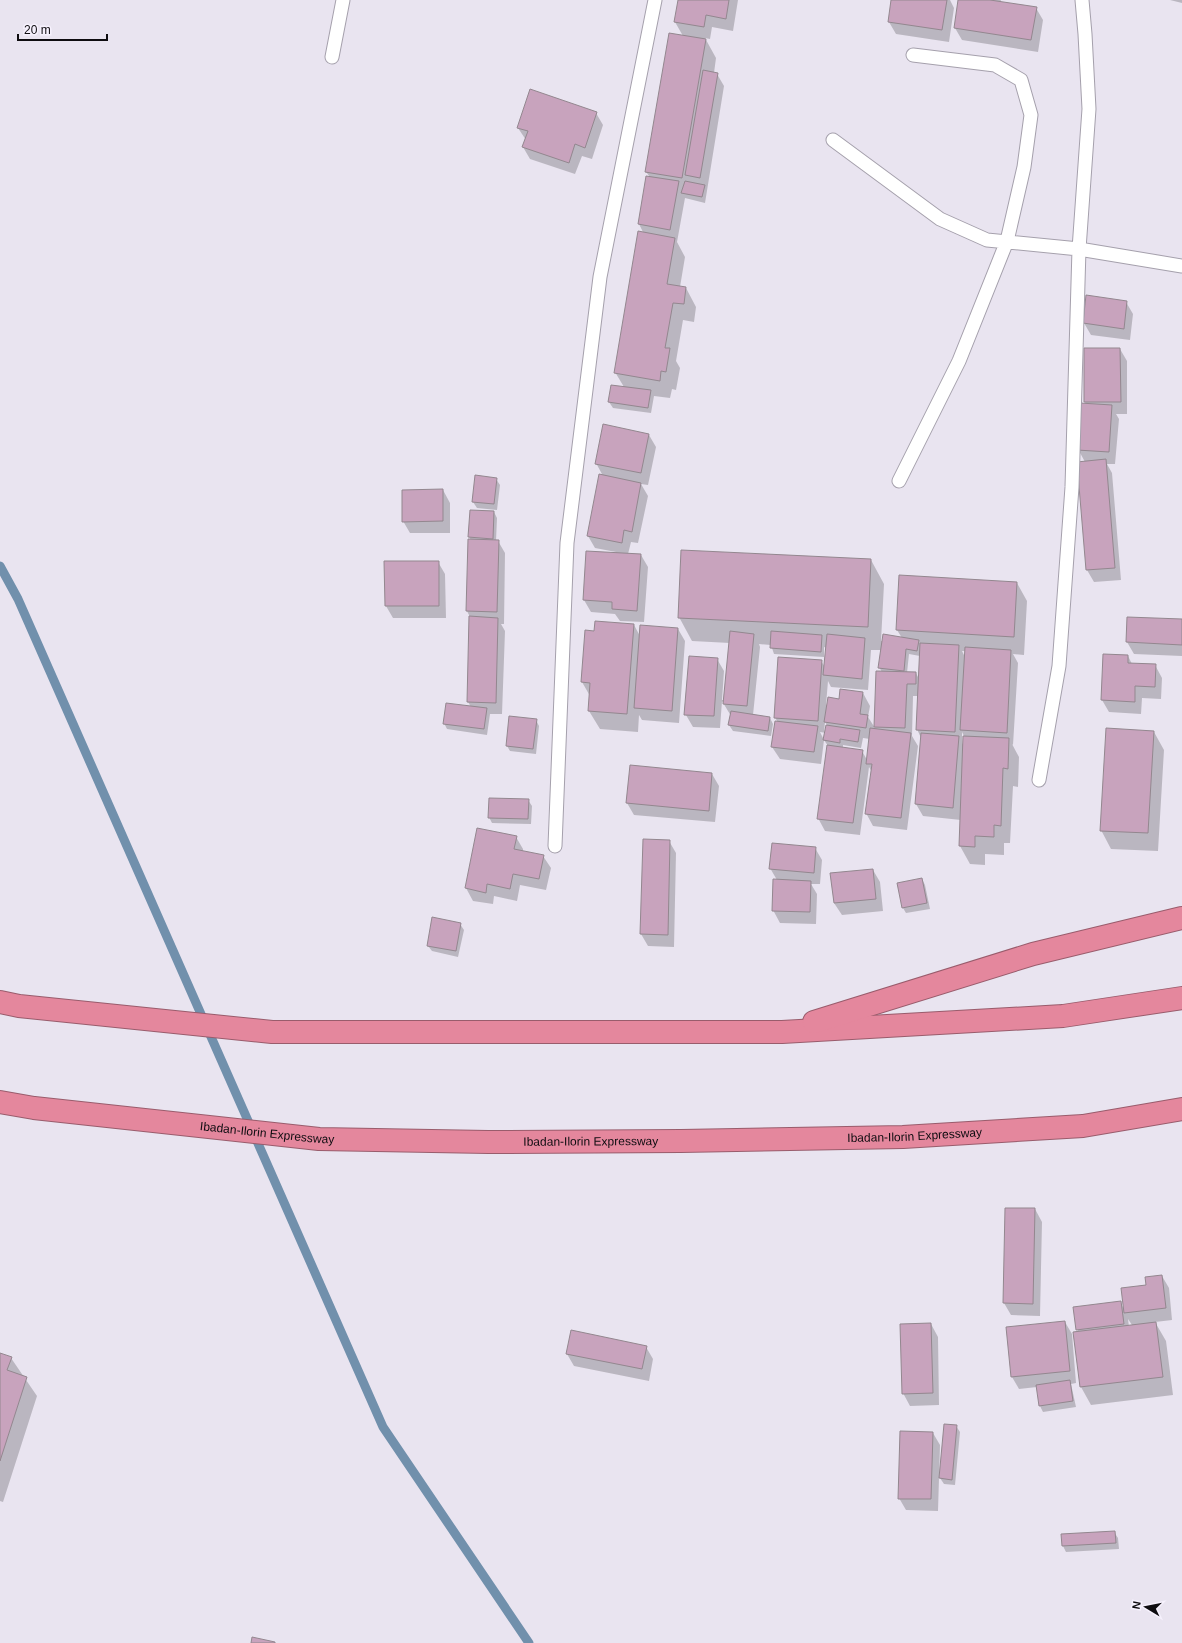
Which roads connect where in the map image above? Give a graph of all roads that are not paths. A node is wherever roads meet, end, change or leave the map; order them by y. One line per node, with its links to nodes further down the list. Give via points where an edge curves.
1 (343, 0): 5 (lane)
2 (655, 0): 12 (lane, via 600,277 566,543)
3 (1082, 0): 8 (lane, via 1089,109)
4 (913, 55): 7 (lane, via 995,65 1021,80 1031,115 1024,167)
5 (332, 57)
6 (833, 140): 7 (lane, via 940,219 987,240)
7 (1007, 242): 8 (lane); 10 (lane, via 959,362)
8 (1079, 249): 9 (lane); 11 (lane, via 1072,487 1059,666)
9 (1182, 266)
10 (898, 481)
11 (1039, 780)
12 (555, 846)
13 (1182, 918): 16 (highway, via 1033,954)
14 (1182, 998): 16 (highway, via 1064,1016)
15 (0, 1002): 16 (highway, via 272,1032)
16 (782, 1032)
17 (0, 1102): 18 (highway, Ibadan-Ilorin Expressway, via 34,1108 319,1139 488,1142 681,1142 903,1137 1083,1126)
18 (1182, 1109)

